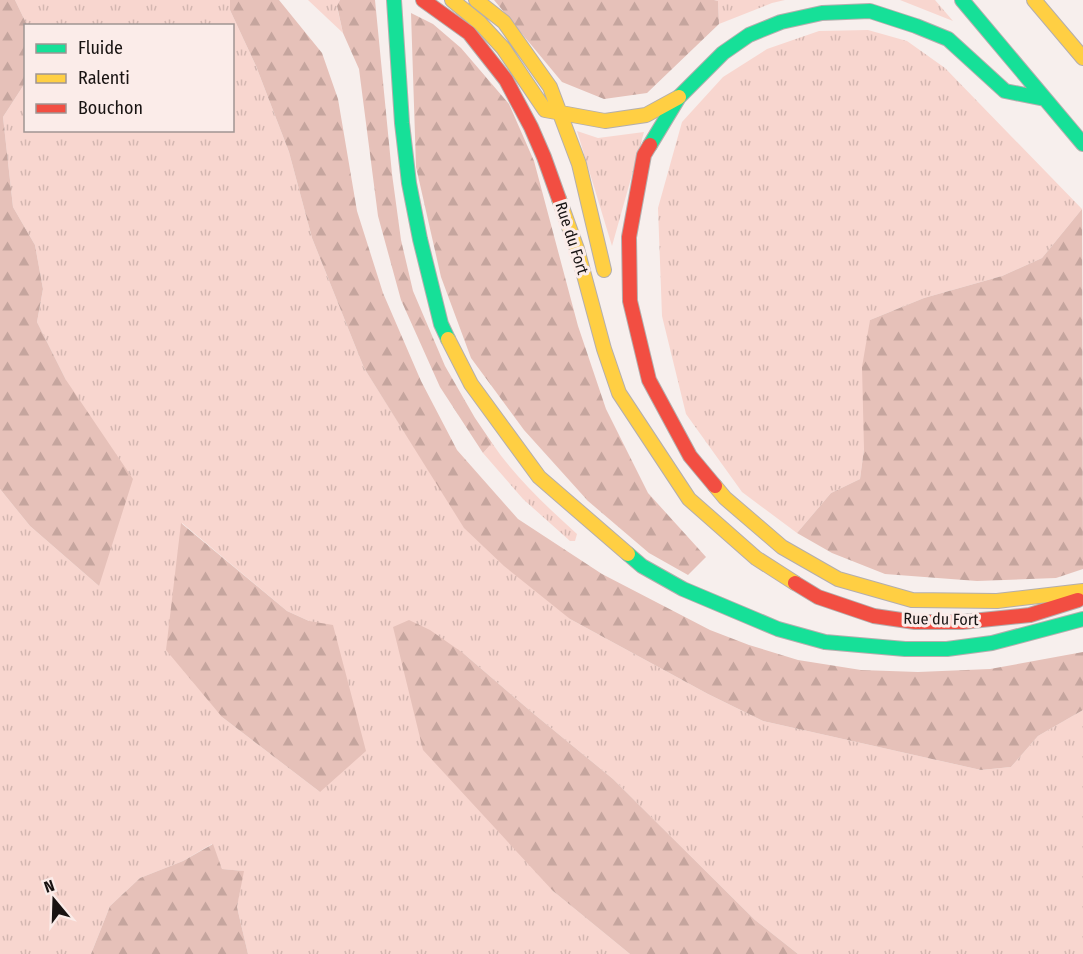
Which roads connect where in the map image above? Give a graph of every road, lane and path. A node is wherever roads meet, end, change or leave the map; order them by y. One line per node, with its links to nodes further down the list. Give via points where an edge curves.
1 (394, 0): 17 (main road, via 409,183 441,324 471,384 539,477 642,566 683,590 778,629 825,642 947,649 992,643)
2 (423, 0): 14 (main road, Rue du Fort, via 469,33 506,80 544,157 577,249 619,393)
3 (452, 0): 10 (main road, via 502,48 545,110)
4 (476, 0): 10 (main road, Rue du Fort, via 504,22 550,87)
5 (962, 0): 9 (main road)
6 (1034, 0): 7 (main road)
7 (1083, 58)
8 (680, 97): 9 (main road, via 723,53 749,35 781,22 822,13 870,11 948,39 1005,90); 10 (main road, via 646,115 605,121); 15 (main road, via 644,155 629,237 630,301 649,380 690,456 725,498 782,547 838,579 912,600 997,601)
9 (1045, 99): 11 (main road)
10 (560, 112): 12 (main road, Rue du Fort, via 579,164)
11 (1083, 144)
12 (606, 280)
13 (644, 407): 14 (main road, Rue du Fort)
14 (689, 499): 16 (main road, Rue du Fort, via 756,558 818,597 874,616 915,622 962,622 1030,615)
15 (1083, 591)
16 (1083, 598)
17 (1083, 619)

